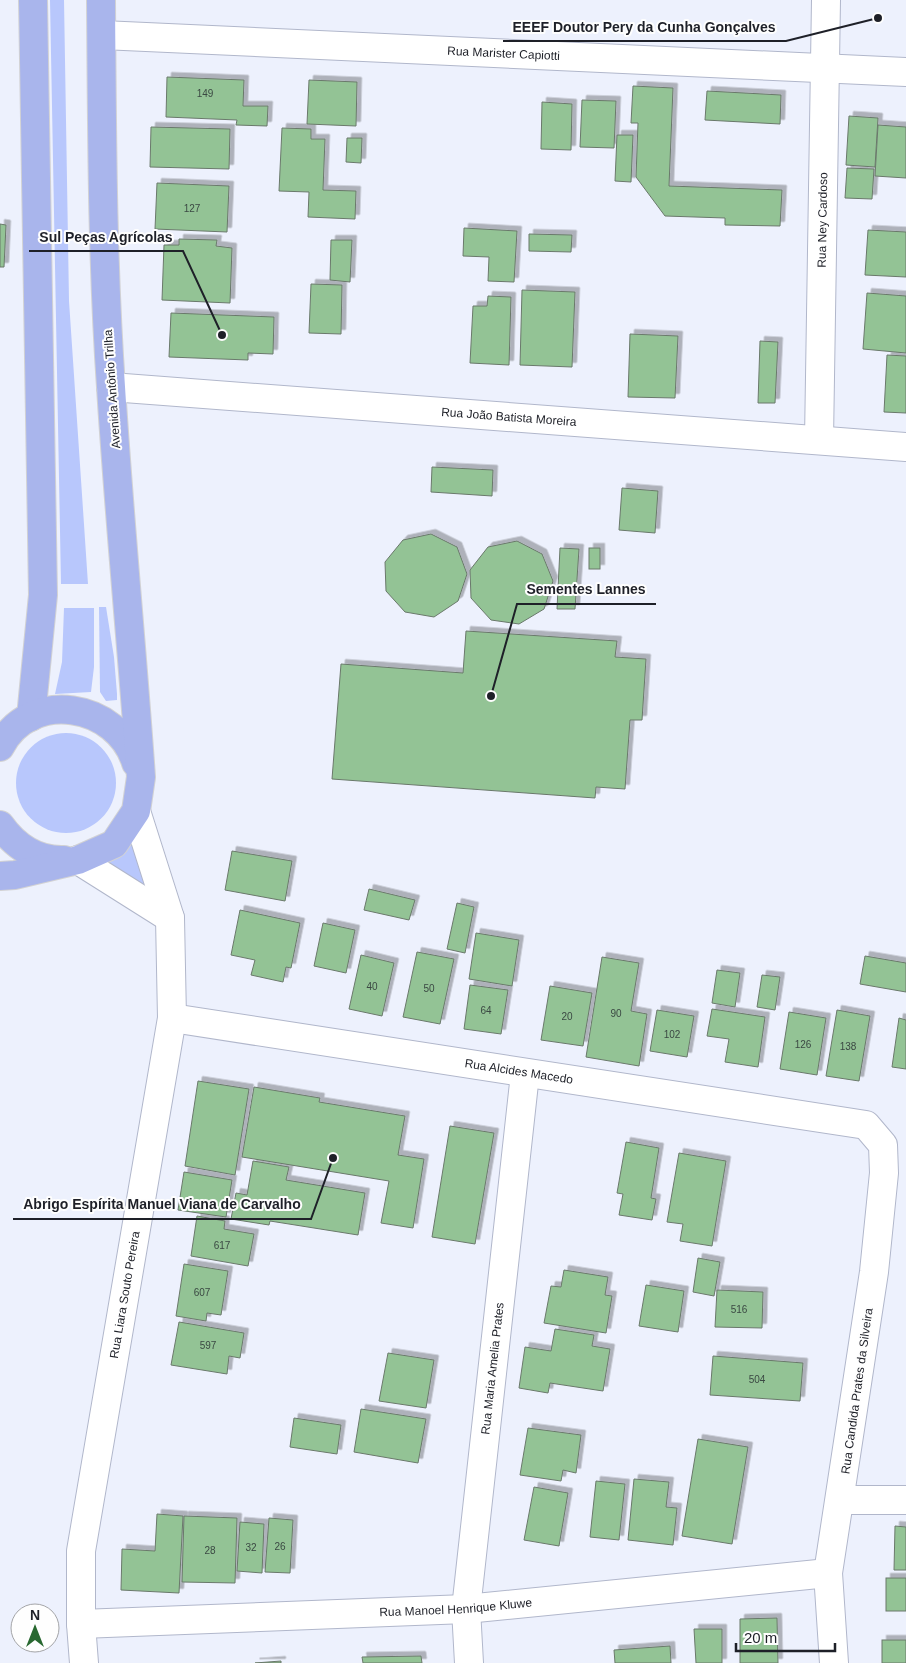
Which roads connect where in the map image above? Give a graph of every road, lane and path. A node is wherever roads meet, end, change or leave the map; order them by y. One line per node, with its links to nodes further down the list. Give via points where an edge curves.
1 (33, 0): 10 (main road, via 43,595)
2 (101, 0): 4 (main road, Avenida Antônio Trilha)
3 (826, 0): 5 (street, Rua Ney Cardoso)
4 (102, 35): 5 (street, Rua Marister Capiotti); 7 (main road, Avenida Antônio Trilha, via 104,248)
5 (824, 68): 6 (street, Rua Marister Capiotti); 8 (street, Rua Ney Cardoso)
6 (906, 72)
7 (111, 387): 8 (street, Rua João Batista Moreira); 12 (main road, Avenida Antônio Trilha)
8 (819, 440): 9 (street, Rua João Batista Moreira)
9 (906, 447)
10 (31, 716): 11 (main road, Avenida Antônio Trilha, via 5,737); 12 (main road, Avenida Antônio Trilha, via 60,709 90,713 115,728 132,750)
11 (0, 747)
12 (140, 777): 13 (main road, Avenida Antônio Trilha)
13 (136, 811): 15 (main road, Avenida Antônio Trilha, via 114,844); 17 (street, Rua Liara Souto Pereira)
14 (0, 825): 15 (main road, Avenida Antônio Trilha, via 9,838 29,853 54,861)
15 (78, 860): 16 (main road, Avenida Antônio Trilha); 17 (street)
16 (0, 876)
17 (170, 918): 18 (street, Rua Liara Souto Pereira)
18 (172, 1018): 19 (street, Rua Alcides Macedo); 25 (street, Rua Liara Souto Pereira, via 81,1551)
19 (525, 1074): 20 (street, Rua Alcides Macedo); 24 (street, Rua Maria Amelia Prates)
20 (866, 1125): 21 (street, Rua Candida Prates da Silveira, via 883,1146 884,1173 874,1272)
21 (841, 1500): 22 (street); 23 (street, Rua Candida Prates da Silveira)
22 (906, 1500)
23 (828, 1573): 24 (street, Rua Manoel Henrique Kluwe); 28 (street, Rua Candida Prates da Silveira)
24 (466, 1609): 25 (street, Rua Manoel Henrique Kluwe); 27 (street, Rua Maria Amelia Prates)
25 (81, 1624): 26 (street, Rua Liara Souto Pereira)
26 (84, 1663)
27 (470, 1663)
28 (834, 1663)

